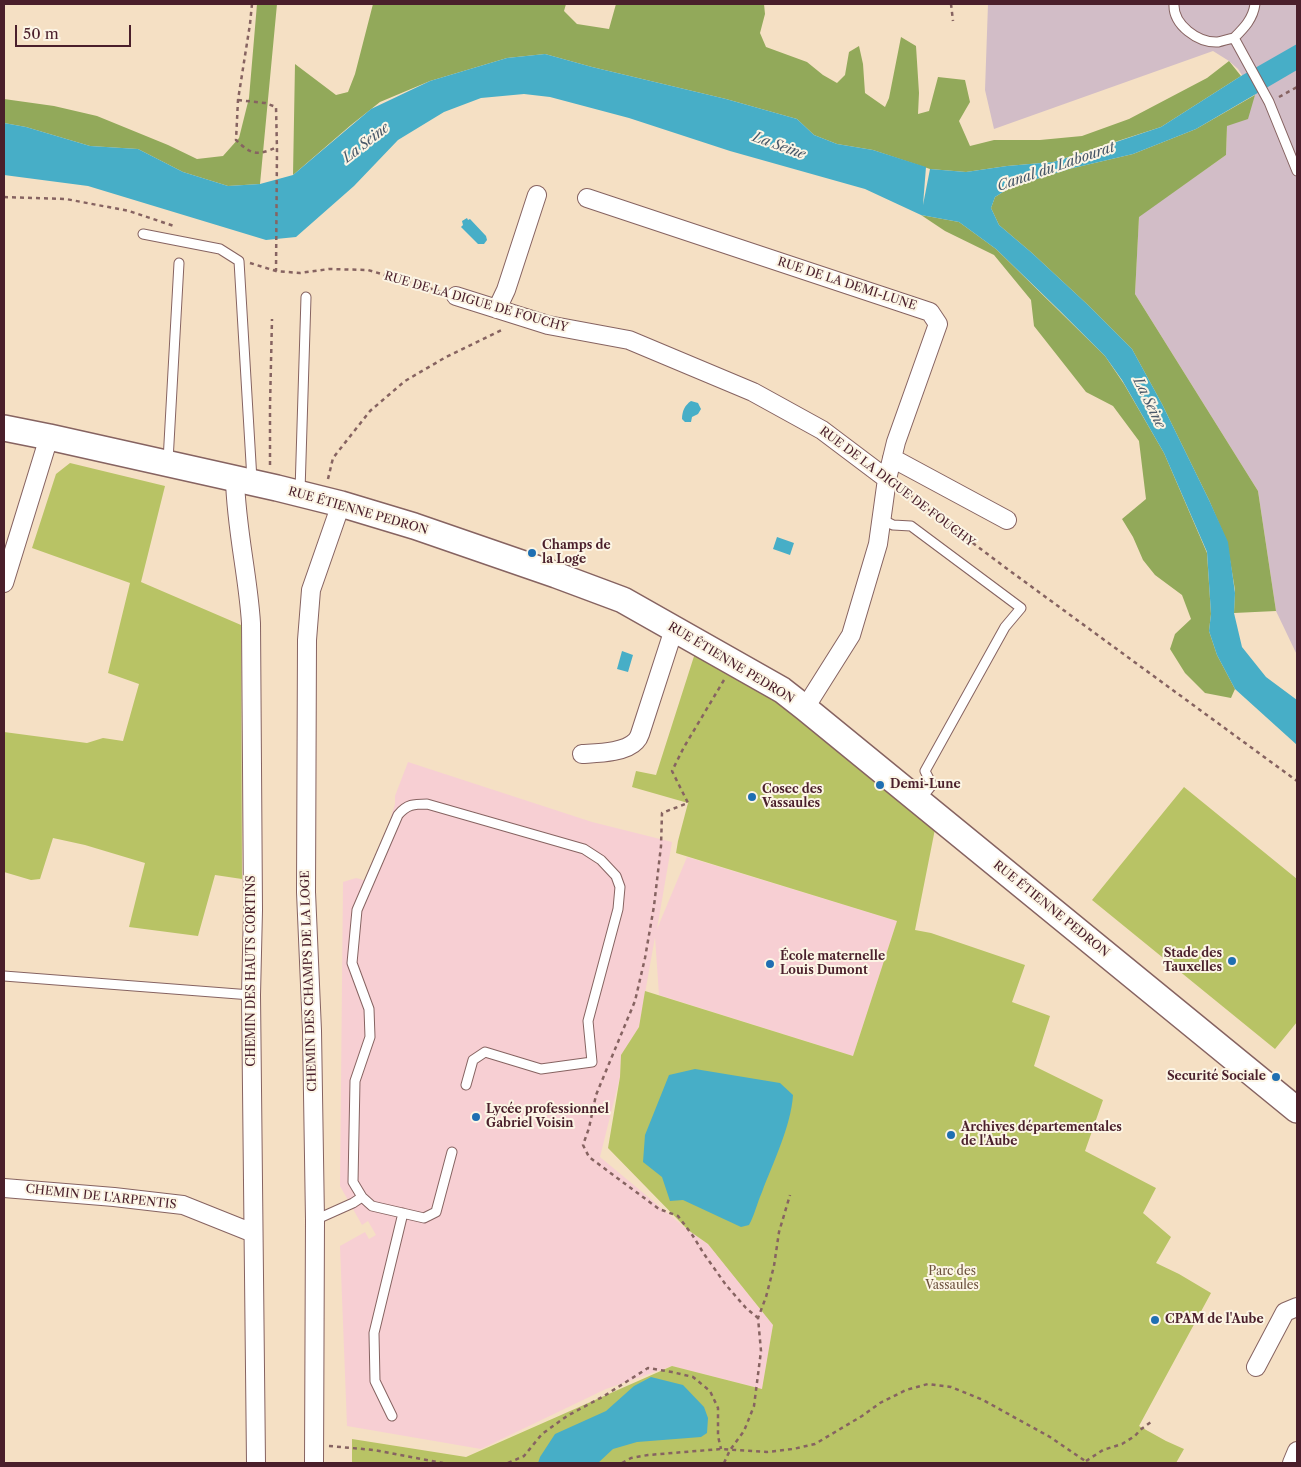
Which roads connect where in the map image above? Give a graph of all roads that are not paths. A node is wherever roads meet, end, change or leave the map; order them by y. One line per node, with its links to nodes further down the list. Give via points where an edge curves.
1 (1174, 4): 3 (lane, via 1174,11 1184,28 1196,37 1218,42)
2 (1255, 4): 3 (lane, via 1248,24)
3 (1234, 38): 4 (lane, via 1269,102)
4 (1297, 171)
5 (537, 194): 11 (street)
6 (587, 198): 14 (street, RUE DE LA DEMI-LUNE, via 930,312 938,324)
7 (142, 234): 17 (lane, via 220,249 239,261)
8 (178, 263): 15 (lane)
9 (456, 296): 11 (street, RUE DE LA DIGUE DE FOUCHY)
10 (306, 297): 18 (lane)
11 (497, 309): 16 (street, RUE DE LA DIGUE DE FOUCHY, via 548,325 629,340 753,392 822,430)
12 (4, 428): 13 (street, RUE ÉTIENNE PEDRON)
13 (49, 437): 15 (street, RUE ÉTIENNE PEDRON); 21 (street)
14 (892, 458): 16 (street, RUE DE LA DEMI-LUNE); 20 (street)
15 (168, 464): 17 (street, RUE ÉTIENNE PEDRON)
16 (887, 478): 19 (street, RUE DE LA DEMI-LUNE)
17 (253, 483): 18 (street, RUE ÉTIENNE PEDRON); 27 (street, CHEMIN DES HAUTS CORTINS, via 236,500 251,623)
18 (321, 499): 22 (street, RUE ÉTIENNE PEDRON, via 414,526 565,578 623,600); 34 (street, CHEMIN DES CHAMPS DE LA LOGE, via 307,640 306,892)
19 (882, 519): 23 (street, RUE DE LA DEMI-LUNE, via 878,544 851,635); 25 (lane, via 893,525 911,526 1021,608 1005,627 925,771 932,784)
20 (1007, 520)
21 (4, 583)
22 (674, 629): 23 (street, RUE ÉTIENNE PEDRON, via 782,690); 24 (street, via 636,742 607,753)
23 (805, 708): 25 (street, RUE ÉTIENNE PEDRON)
24 (582, 754)
25 (920, 801): 29 (street, RUE ÉTIENNE PEDRON)
26 (4, 976): 27 (lane)
27 (251, 995): 35 (street, CHEMIN DES HAUTS CORTINS)
28 (466, 1085): 32 (lane, via 473,1060 485,1052 541,1069 592,1062 588,1021 618,909 620,886 616,876 601,860 584,849 427,804 416,804 404,808 398,815 357,910 352,963 369,1009 370,1037 355,1081 353,1182)
29 (1297, 1110)
30 (452, 1152): 33 (lane, via 436,1212 424,1218)
31 (4, 1188): 35 (street, CHEMIN DE L'ARPENTIS, via 183,1205)
32 (362, 1197): 33 (lane, via 372,1206); 34 (lane)
33 (403, 1213): 38 (lane, via 374,1333 375,1381)
34 (315, 1220): 41 (street, CHEMIN DES CHAMPS DE LA LOGE)
35 (253, 1233): 40 (street, CHEMIN DES HAUTS CORTINS)
36 (1297, 1307): 37 (street, via 1285,1312)
37 (1256, 1367)
38 (392, 1416)
39 (1297, 1451): 42 (street)
40 (256, 1463)
41 (314, 1463)
42 (1292, 1463)

